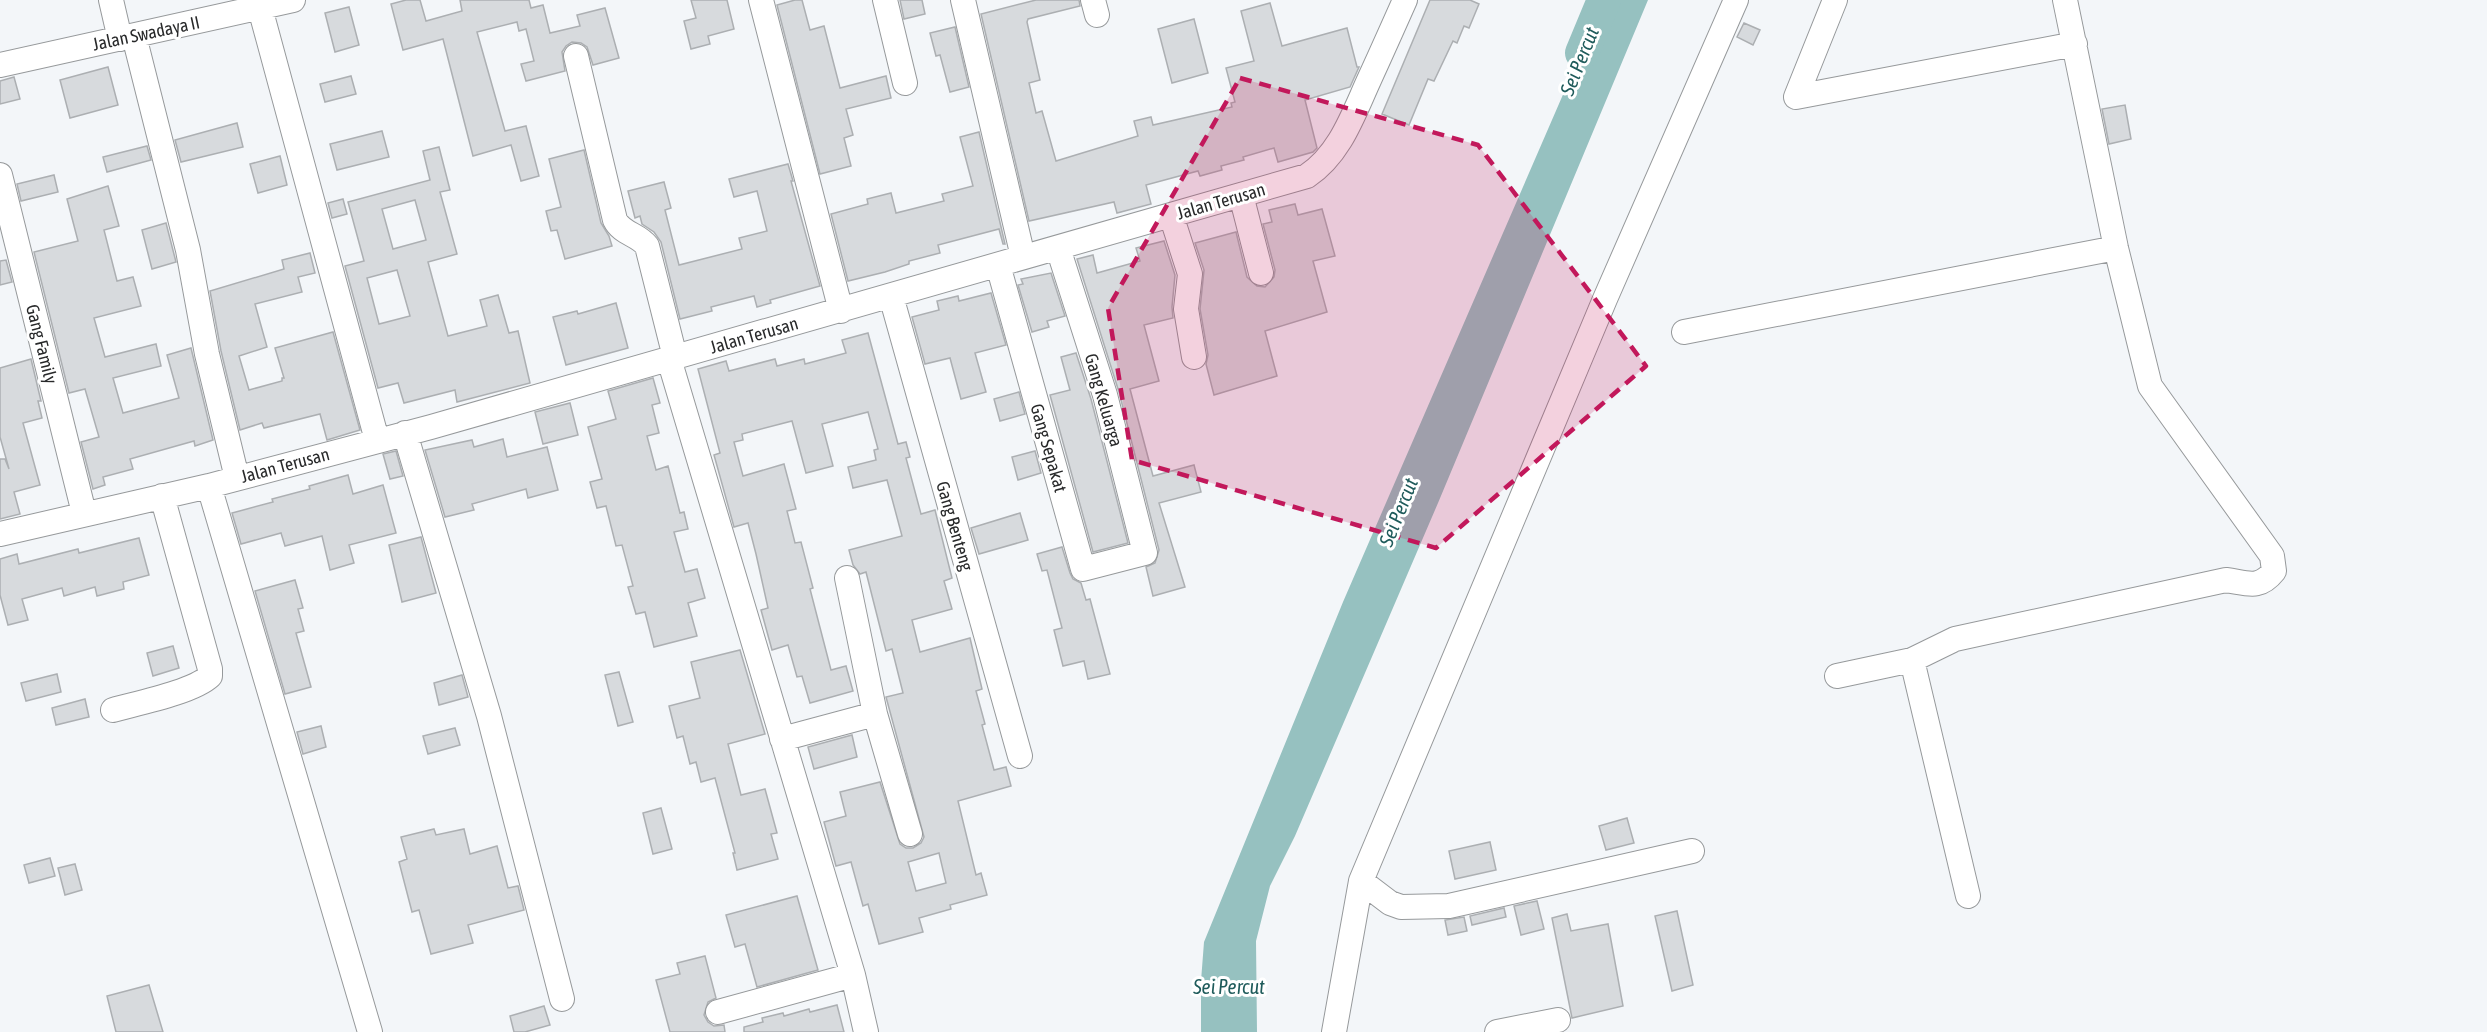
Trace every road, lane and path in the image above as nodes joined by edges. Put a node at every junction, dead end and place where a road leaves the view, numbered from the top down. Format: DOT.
graph roads {
  1 [pos="111,0"];
  2 [pos="293,0"];
  3 [pos="761,0"];
  4 [pos="885,0"];
  5 [pos="963,0"];
  6 [pos="1405,0"];
  7 [pos="1736,0"];
  8 [pos="1835,0"];
  9 [pos="2065,0"];
  10 [pos="260,8"];
  11 [pos="127,38"];
  12 [pos="2075,44"];
  13 [pos="576,56"];
  14 [pos="0,65"];
  15 [pos="905,83"];
  16 [pos="0,176"];
  17 [pos="1241,195"];
  18 [pos="1171,215"];
  19 [pos="1058,248"];
  20 [pos="2116,248"];
  21 [pos="1023,257"];
  22 [pos="998,265"];
  23 [pos="1261,273"];
  24 [pos="891,296"];
  25 [pos="841,311"];
  26 [pos="1684,332"];
  27 [pos="1194,357"];
  28 [pos="672,358"];
  29 [pos="405,433"];
  30 [pos="377,441"];
  31 [pos="237,478"];
  32 [pos="209,486"];
  33 [pos="162,496"];
  34 [pos="84,513"];
  35 [pos="0,534"];
  36 [pos="1145,553"];
  37 [pos="847,578"];
  38 [pos="1912,660"];
  39 [pos="1837,676"];
  40 [pos="113,710"];
  41 [pos="875,714"];
  42 [pos="782,739"];
  43 [pos="1020,756"];
  44 [pos="910,834"];
  45 [pos="1692,851"];
  46 [pos="1361,881"];
  47 [pos="1968,896"];
  48 [pos="853,975"];
  49 [pos="562,999"];
  50 [pos="718,1012"];
  51 [pos="1558,1020"];
  52 [pos="370,1032"];
  53 [pos="866,1032"];
  54 [pos="1334,1032"];
  55 [pos="1497,1032"];
  1 -- 11 [label="street"];
  2 -- 10 [label="street, Jalan Swadaya II"];
  3 -- 25 [label="street"];
  4 -- 15 [label="street"];
  5 -- 21 [label="street"];
  6 -- 17 [label="street, Jalan Terusan"];
  7 -- 46 [label="street"];
  8 -- 12 [label="street"];
  9 -- 12 [label="street"];
  10 -- 11 [label="street, Jalan Swadaya II"];
  10 -- 30 [label="street"];
  11 -- 14 [label="street, Jalan Swadaya II"];
  11 -- 31 [label="street"];
  12 -- 20 [label="street"];
  13 -- 28 [label="street"];
  16 -- 34 [label="street, Gang Family"];
  17 -- 18 [label="street, Jalan Terusan"];
  17 -- 23 [label="street"];
  18 -- 19 [label="street, Jalan Terusan"];
  18 -- 27 [label="street"];
  19 -- 21 [label="street, Jalan Terusan"];
  19 -- 36 [label="street, Gang Keluarga"];
  20 -- 26 [label="street"];
  20 -- 38 [label="street"];
  21 -- 22 [label="street, Jalan Terusan"];
  22 -- 24 [label="street, Jalan Terusan"];
  22 -- 36 [label="street, Gang Sepakat"];
  24 -- 25 [label="street, Jalan Terusan"];
  24 -- 43 [label="street, Gang Benteng"];
  25 -- 28 [label="street, Jalan Terusan"];
  28 -- 29 [label="street, Jalan Terusan"];
  28 -- 42 [label="street"];
  29 -- 30 [label="street, Jalan Terusan"];
  29 -- 49 [label="street"];
  30 -- 31 [label="street, Jalan Terusan"];
  31 -- 32 [label="street, Jalan Terusan"];
  32 -- 33 [label="street, Jalan Terusan"];
  32 -- 52 [label="street"];
  33 -- 34 [label="street, Jalan Terusan"];
  33 -- 40 [label="street"];
  34 -- 35 [label="street, Jalan Terusan"];
  37 -- 41 [label="street"];
  38 -- 39 [label="street"];
  38 -- 47 [label="street"];
  41 -- 42 [label="street"];
  41 -- 44 [label="street"];
  42 -- 48 [label="street"];
  45 -- 46 [label="street"];
  46 -- 54 [label="street"];
  48 -- 50 [label="street"];
  48 -- 53 [label="street"];
  51 -- 55 [label="street"];
}
